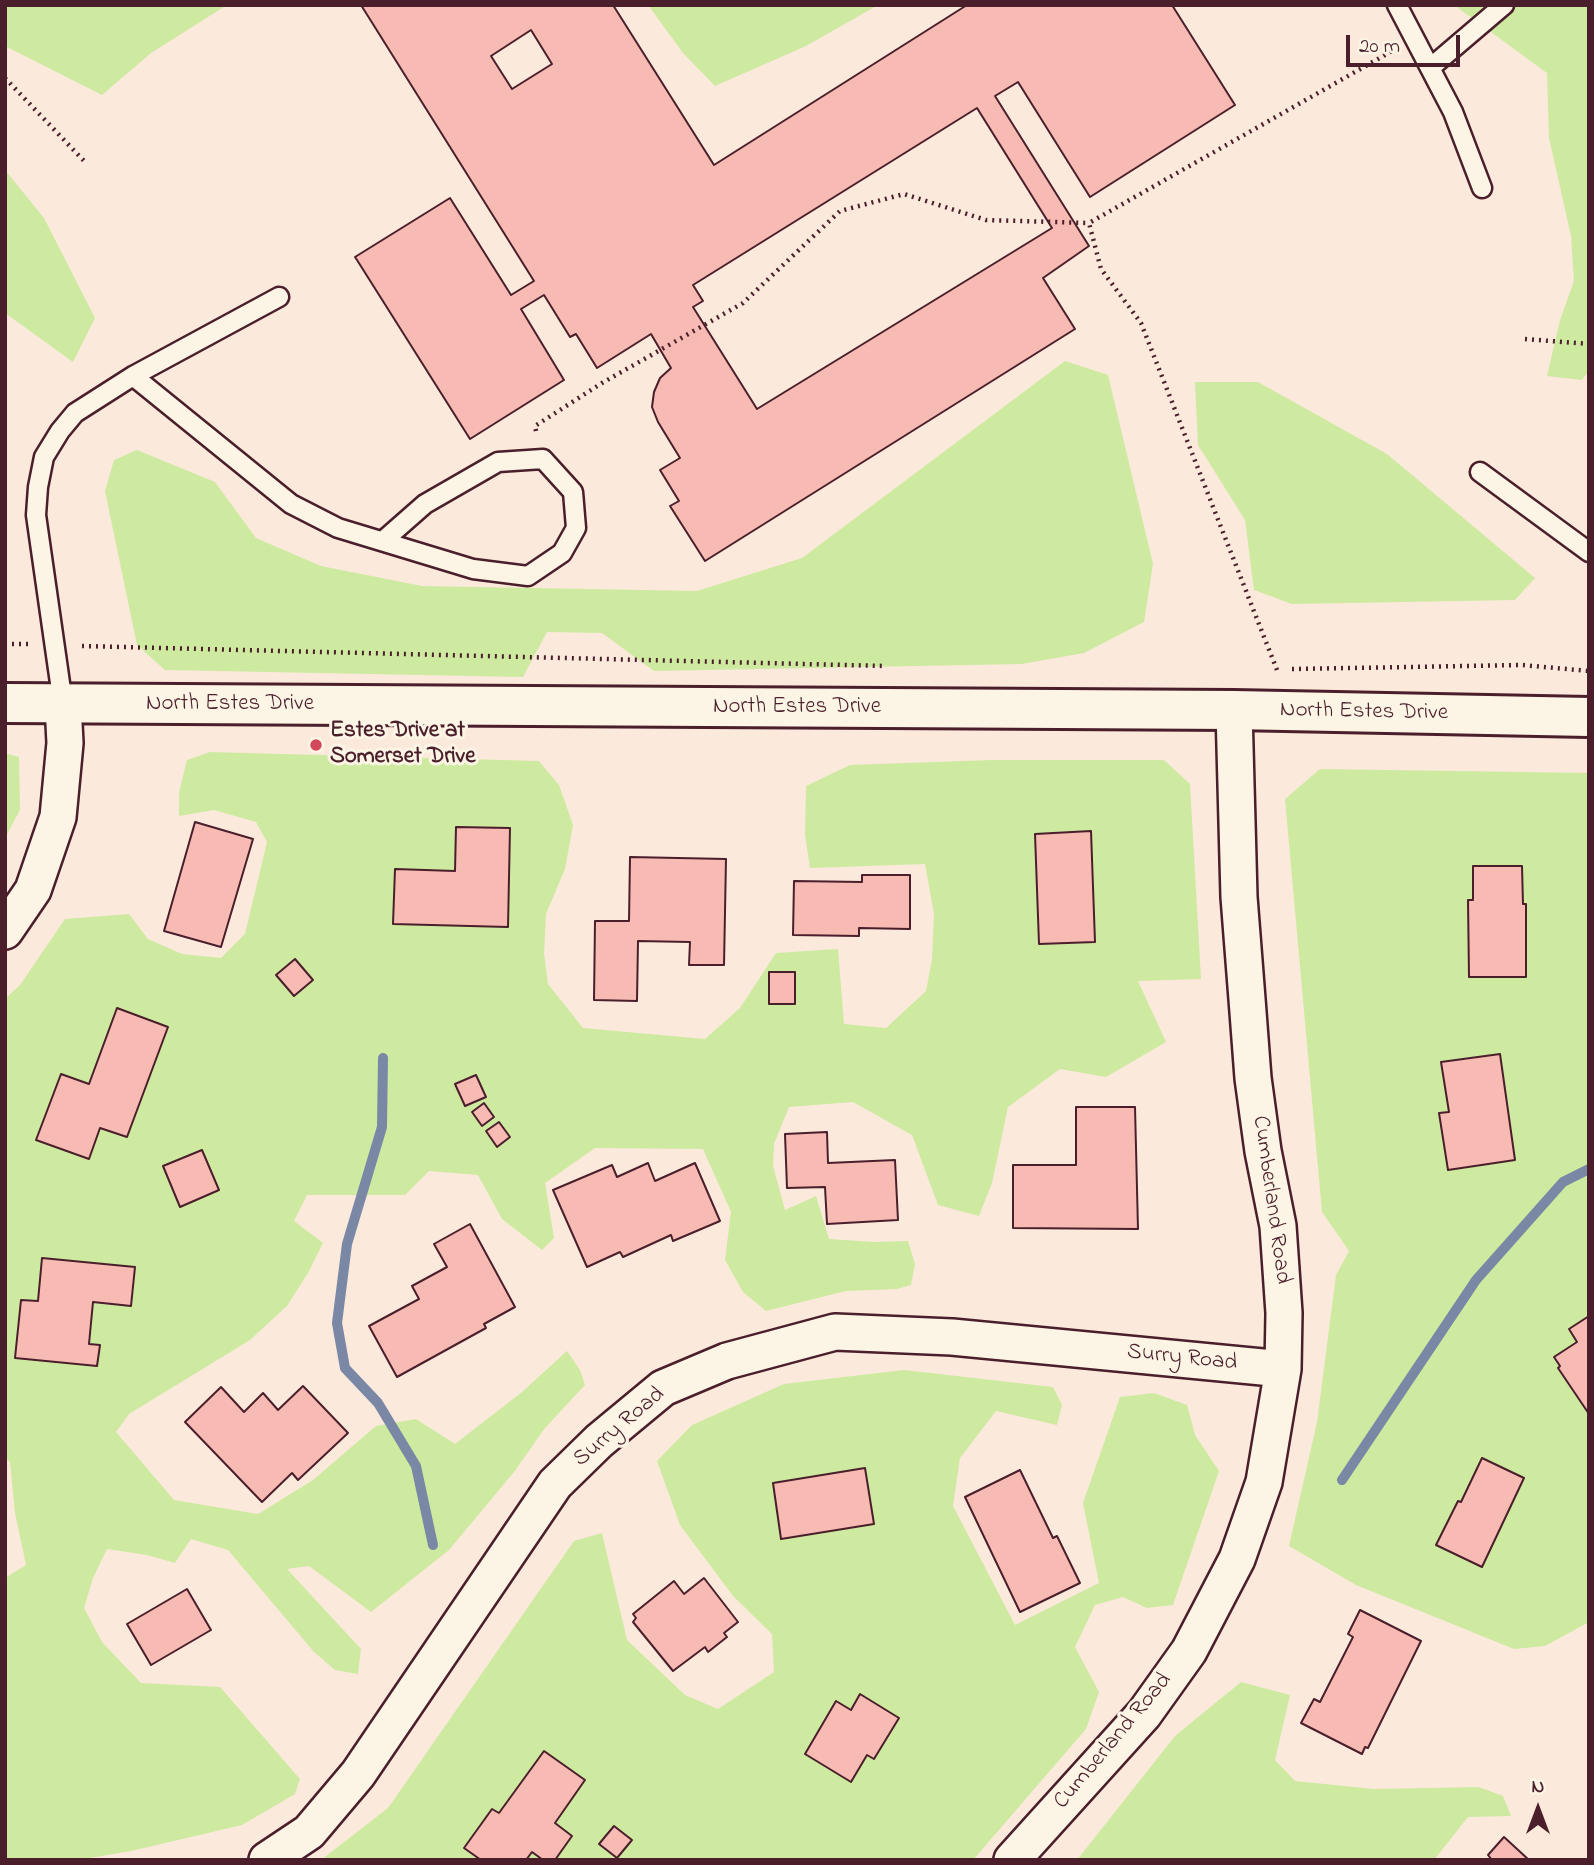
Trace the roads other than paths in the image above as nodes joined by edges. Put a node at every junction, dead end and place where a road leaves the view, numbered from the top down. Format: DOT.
graph roads {
  1 [pos="1397,5"];
  2 [pos="1504,5"];
  3 [pos="1430,68"];
  4 [pos="1482,188"];
  5 [pos="279,297"];
  6 [pos="133,376"];
  7 [pos="1480,472"];
  8 [pos="384,540"];
  9 [pos="1589,552"];
  10 [pos="5,703"];
  11 [pos="63,704"];
  12 [pos="1234,710"];
  13 [pos="1589,717"];
  14 [pos="5,931"];
  15 [pos="1283,1369"];
  16 [pos="267,1860"];
  17 [pos="1012,1860"];
  1 -- 3 [label="lane"];
  2 -- 3 [label="lane"];
  3 -- 4 [label="lane"];
  5 -- 6 [label="lane"];
  6 -- 8 [label="lane"];
  6 -- 11 [label="lane"];
  7 -- 9 [label="lane"];
  8 -- 8 [label="lane"];
  10 -- 11 [label="main road, North Estes Drive"];
  11 -- 12 [label="main road, North Estes Drive"];
  11 -- 14 [label="street"];
  12 -- 13 [label="main road, North Estes Drive"];
  12 -- 15 [label="street, Cumberland Road"];
  15 -- 16 [label="street, Surry Road"];
  15 -- 17 [label="street, Cumberland Road"];
}
